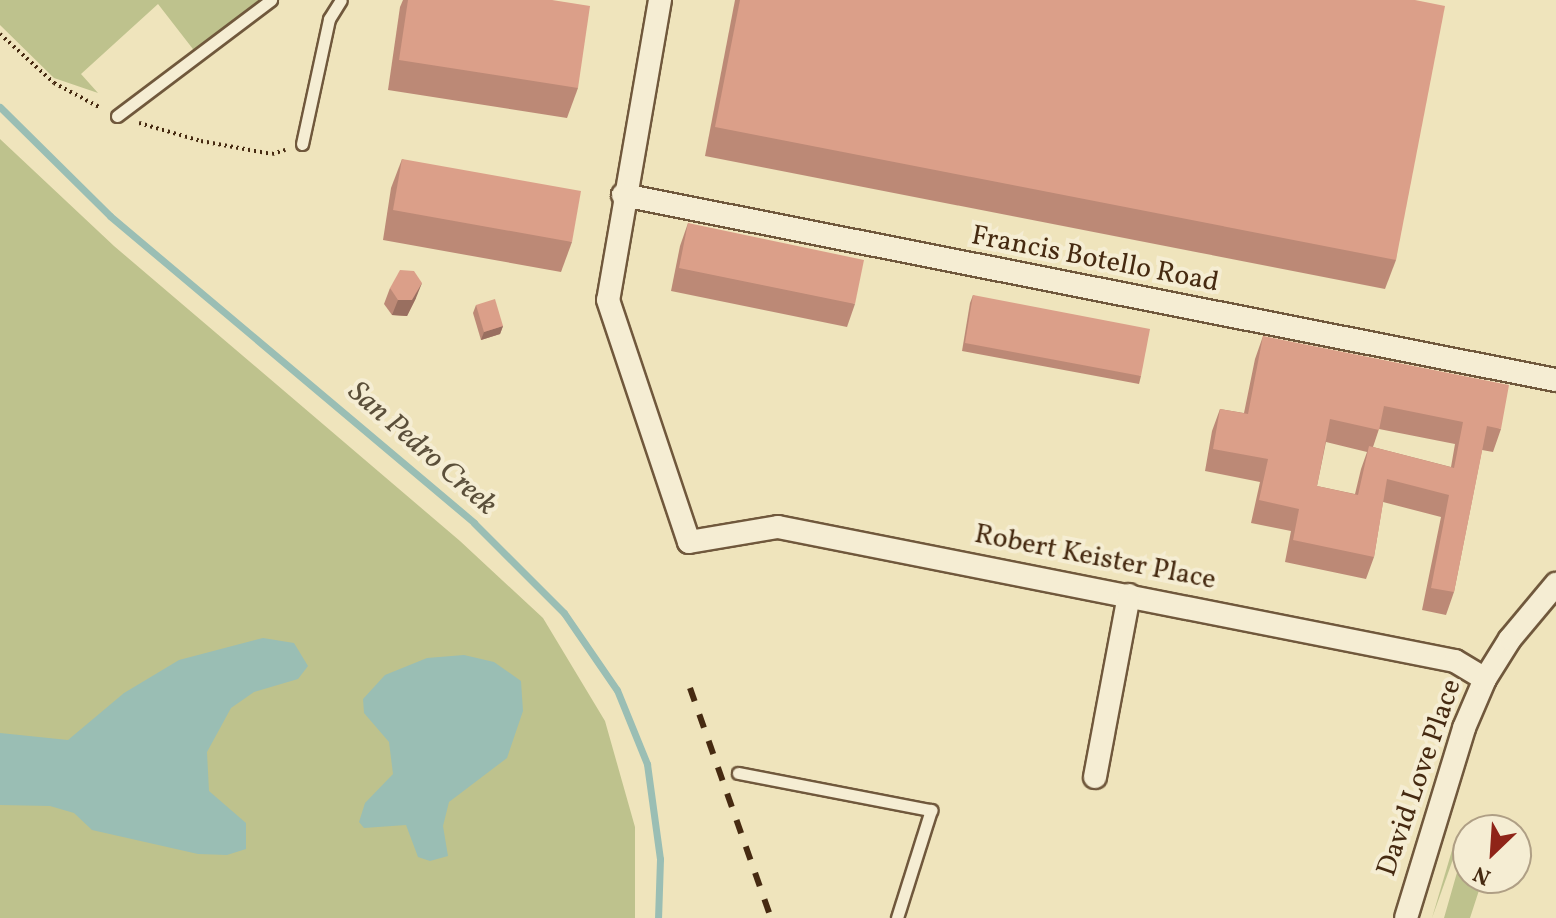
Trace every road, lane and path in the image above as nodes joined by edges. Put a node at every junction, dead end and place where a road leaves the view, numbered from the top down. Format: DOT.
graph roads {
  1 [pos="271,0"];
  2 [pos="341,0"];
  3 [pos="660,0"];
  4 [pos="117,116"];
  5 [pos="302,144"];
  6 [pos="623,195"];
  7 [pos="1556,380"];
  8 [pos="1556,584"];
  9 [pos="1129,595"];
  10 [pos="1485,679"];
  11 [pos="738,773"];
  12 [pos="1095,777"];
  13 [pos="897,918"];
  14 [pos="1406,918"];
  1 -- 4 [label="lane"];
  2 -- 5 [label="lane"];
  3 -- 6 [label="street"];
  6 -- 7 [label="street, Francis Botello Road"];
  6 -- 9 [label="street, Robert Keister Place"];
  8 -- 10 [label="street, David Love Place"];
  9 -- 10 [label="street, Robert Keister Place"];
  9 -- 12 [label="street"];
  10 -- 14 [label="street, David Love Place"];
  11 -- 13 [label="lane"];
}
